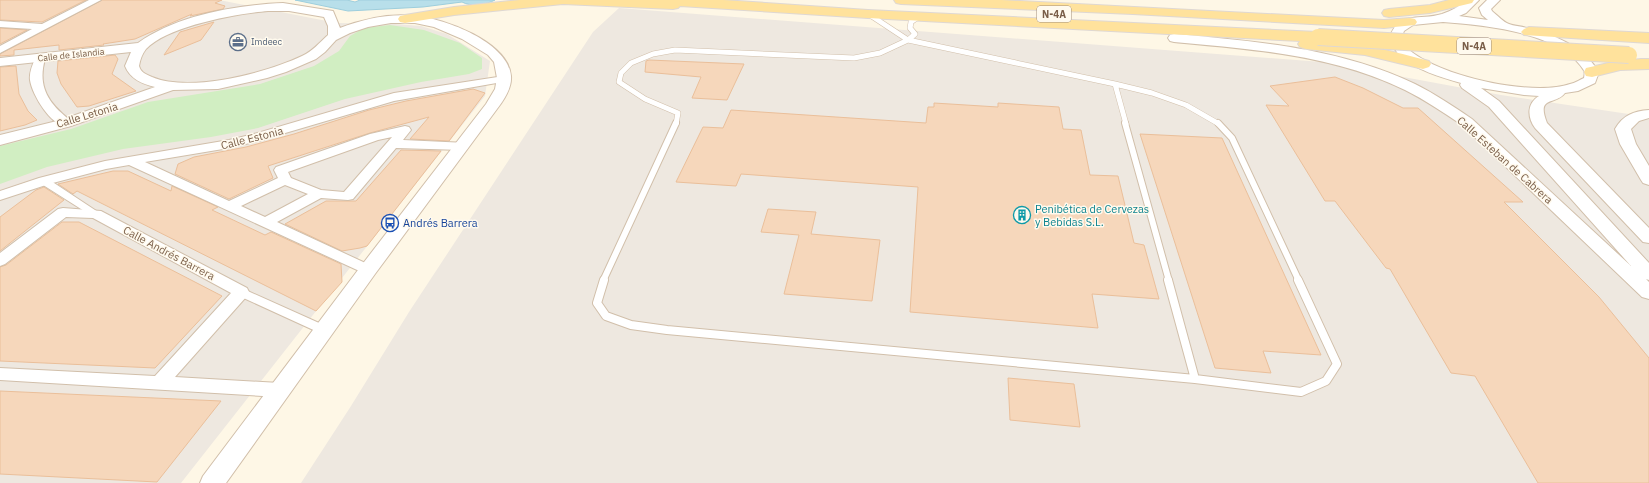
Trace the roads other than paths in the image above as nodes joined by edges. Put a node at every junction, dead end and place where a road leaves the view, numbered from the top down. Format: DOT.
graph roads {
  1 [pos="96,0"];
  2 [pos="238,0"];
  3 [pos="249,0"];
  4 [pos="659,0"];
  5 [pos="799,0"];
  6 [pos="901,0"];
  7 [pos="1467,0"];
  8 [pos="1473,0"];
  9 [pos="1494,0"];
  10 [pos="268,7"];
  11 [pos="744,7"];
  12 [pos="1133,10"];
  13 [pos="868,14"];
  14 [pos="221,15"];
  15 [pos="338,16"];
  16 [pos="918,17"];
  17 [pos="434,18"];
  18 [pos="1443,18"];
  19 [pos="405,19"];
  20 [pos="386,20"];
  21 [pos="1410,22"];
  22 [pos="0,24"];
  23 [pos="1503,25"];
  24 [pos="44,27"];
  25 [pos="448,29"];
  26 [pos="1314,32"];
  27 [pos="1529,32"];
  28 [pos="334,36"];
  29 [pos="1174,38"];
  30 [pos="1649,38"];
  31 [pos="908,40"];
  32 [pos="142,46"];
  33 [pos="1649,46"];
  34 [pos="0,50"];
  35 [pos="1649,56"];
  36 [pos="40,59"];
  37 [pos="0,62"];
  38 [pos="1423,64"];
  39 [pos="1649,64"];
  40 [pos="1592,72"];
  41 [pos="1454,77"];
  42 [pos="504,79"];
  43 [pos="1115,84"];
  44 [pos="172,86"];
  45 [pos="1568,90"];
  46 [pos="1649,114"];
  47 [pos="66,123"];
  48 [pos="0,140"];
  49 [pos="392,144"];
  50 [pos="462,146"];
  51 [pos="130,160"];
  52 [pos="285,180"];
  53 [pos="1649,180"];
  54 [pos="44,181"];
  55 [pos="24,187"];
  56 [pos="319,194"];
  57 [pos="0,196"];
  58 [pos="0,204"];
  59 [pos="230,206"];
  60 [pos="96,214"];
  61 [pos="265,223"];
  62 [pos="1649,238"];
  63 [pos="0,261"];
  64 [pos="368,270"];
  65 [pos="1649,274"];
  66 [pos="241,292"];
  67 [pos="1649,293"];
  68 [pos="324,330"];
  69 [pos="0,374"];
  70 [pos="1195,379"];
  71 [pos="160,383"];
  72 [pos="280,390"];
  73 [pos="212,483"];
  1 -- 24 [label="street"];
  2 -- 10 [label="street"];
  2 -- 14 [label="street"];
  3 -- 15 [label="street"];
  4 -- 11 [label="main road, N-4A"];
  5 -- 26 [label="main road, N-4A"];
  6 -- 12 [label="main road"];
  7 -- 12 [label="main road"];
  8 -- 18 [label="street"];
  9 -- 23 [label="street"];
  10 -- 14 [label="street"];
  10 -- 15 [label="street"];
  11 -- 13 [label="main road, N-4A"];
  11 -- 17 [label="main road"];
  12 -- 21 [label="main road"];
  13 -- 16 [label="main road, N-4A"];
  13 -- 31 [label="lane"];
  14 -- 32 [label="street"];
  15 -- 20 [label="street"];
  15 -- 20 [label="street"];
  15 -- 28 [label="street"];
  16 -- 26 [label="main road, N-4A"];
  16 -- 29 [label="main road"];
  16 -- 31 [label="lane"];
  17 -- 19 [label="main road"];
  17 -- 25 [label="street"];
  18 -- 21 [label="street"];
  18 -- 23 [label="street"];
  19 -- 20 [label="street"];
  20 -- 25 [label="street"];
  20 -- 28 [label="street"];
  21 -- 38 [label="street"];
  22 -- 24 [label="street"];
  23 -- 27 [label="street"];
  24 -- 34 [label="street"];
  25 -- 42 [label="street"];
  26 -- 33 [label="main road, N-4A"];
  26 -- 35 [label="main road, N-4A, bridge"];
  27 -- 30 [label="main road"];
  27 -- 40 [label="street"];
  28 -- 44 [label="street"];
  29 -- 38 [label="main road"];
  29 -- 67 [label="street, Calle Esteban de Cabrera"];
  31 -- 43 [label="lane"];
  31 -- 70 [label="lane"];
  32 -- 36 [label="street, Calle de Islandia"];
  32 -- 44 [label="street"];
  36 -- 37 [label="street, Calle de Islandia"];
  36 -- 47 [label="street"];
  38 -- 41 [label="street"];
  39 -- 40 [label="main road"];
  40 -- 45 [label="street"];
  41 -- 45 [label="street"];
  41 -- 65 [label="street"];
  42 -- 50 [label="street"];
  42 -- 51 [label="street, Calle Estonia"];
  43 -- 70 [label="lane"];
  43 -- 70 [label="lane"];
  44 -- 47 [label="street, Calle Letonia"];
  45 -- 62 [label="street"];
  46 -- 53 [label="street"];
  47 -- 48 [label="street, Calle Letonia"];
  49 -- 50 [label="street"];
  49 -- 52 [label="street"];
  49 -- 56 [label="street"];
  50 -- 64 [label="street"];
  51 -- 54 [label="street, Calle Estonia"];
  51 -- 59 [label="street"];
  52 -- 56 [label="street"];
  52 -- 59 [label="street"];
  54 -- 55 [label="street, Calle Estonia"];
  54 -- 60 [label="street, Calle Andrés Barrera"];
  55 -- 57 [label="street, Calle Estonia"];
  55 -- 58 [label="street"];
  56 -- 61 [label="street"];
  59 -- 61 [label="street"];
  60 -- 63 [label="street, Calle Andrés Barrera"];
  60 -- 66 [label="street, Calle Andrés Barrera"];
  61 -- 64 [label="street"];
  64 -- 68 [label="street"];
  66 -- 68 [label="street, Calle Andrés Barrera"];
  66 -- 71 [label="street"];
  68 -- 72 [label="street"];
  69 -- 71 [label="street"];
  71 -- 72 [label="street"];
  72 -- 73 [label="street"];
}
